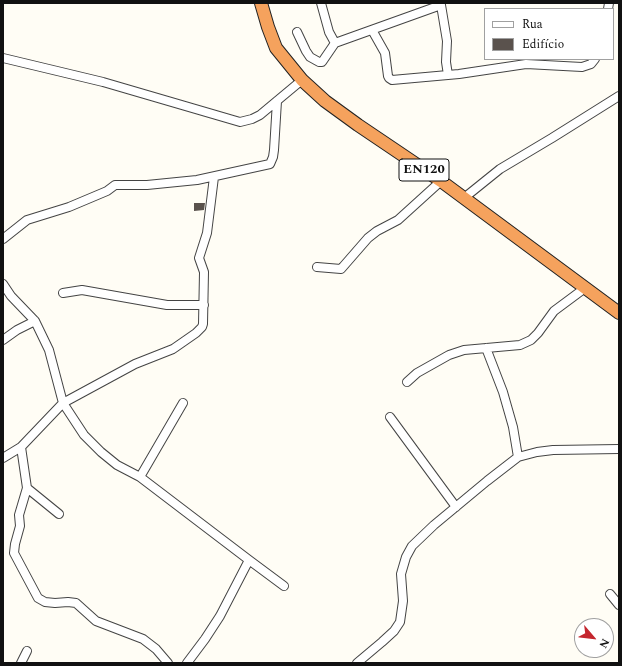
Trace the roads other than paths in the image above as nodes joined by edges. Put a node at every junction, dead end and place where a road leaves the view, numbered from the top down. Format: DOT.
graph roads {
  1 [pos="262,3"];
  2 [pos="321,3"];
  3 [pos="441,4"];
  4 [pos="372,30"];
  5 [pos="297,32"];
  6 [pos="335,43"];
  7 [pos="3,58"];
  8 [pos="594,60"];
  9 [pos="448,75"];
  10 [pos="302,80"];
  11 [pos="619,96"];
  12 [pos="277,101"];
  13 [pos="214,177"];
  14 [pos="441,181"];
  15 [pos="464,198"];
  16 [pos="3,239"];
  17 [pos="317,267"];
  18 [pos="3,284"];
  19 [pos="585,288"];
  20 [pos="64,293"];
  21 [pos="204,305"];
  22 [pos="619,313"];
  23 [pos="35,321"];
  24 [pos="3,340"];
  25 [pos="486,348"];
  26 [pos="407,382"];
  27 [pos="62,403"];
  28 [pos="183,403"];
  29 [pos="390,417"];
  30 [pos="21,447"];
  31 [pos="619,449"];
  32 [pos="518,457"];
  33 [pos="3,458"];
  34 [pos="140,477"];
  35 [pos="27,488"];
  36 [pos="456,507"];
  37 [pos="59,514"];
  38 [pos="248,560"];
  39 [pos="284,586"];
  40 [pos="610,594"];
  41 [pos="619,605"];
  42 [pos="27,651"];
  43 [pos="21,663"];
  44 [pos="168,663"];
  45 [pos="187,663"];
  46 [pos="357,663"];
  1 -- 10 [label="highway, EN120"];
  2 -- 6 [label="street"];
  3 -- 4 [label="street"];
  3 -- 9 [label="street"];
  4 -- 6 [label="street"];
  4 -- 9 [label="street"];
  5 -- 6 [label="street"];
  7 -- 12 [label="street"];
  8 -- 9 [label="street"];
  10 -- 12 [label="street"];
  10 -- 14 [label="highway, EN120"];
  11 -- 15 [label="street"];
  12 -- 13 [label="street"];
  13 -- 16 [label="street"];
  13 -- 21 [label="street"];
  14 -- 15 [label="highway, EN120"];
  14 -- 17 [label="street"];
  15 -- 19 [label="highway, EN120"];
  18 -- 23 [label="street"];
  19 -- 22 [label="highway, EN120"];
  19 -- 25 [label="street"];
  20 -- 21 [label="street"];
  21 -- 27 [label="street"];
  23 -- 24 [label="street"];
  23 -- 27 [label="street"];
  25 -- 26 [label="street"];
  25 -- 32 [label="street"];
  27 -- 30 [label="street"];
  27 -- 34 [label="street"];
  28 -- 34 [label="street"];
  29 -- 36 [label="street"];
  30 -- 33 [label="street"];
  30 -- 35 [label="street"];
  31 -- 32 [label="street"];
  32 -- 36 [label="street"];
  34 -- 38 [label="street"];
  35 -- 37 [label="street"];
  35 -- 44 [label="street"];
  36 -- 46 [label="street"];
  38 -- 39 [label="street"];
  38 -- 45 [label="street"];
  40 -- 41 [label="street"];
  42 -- 43 [label="street"];
}
